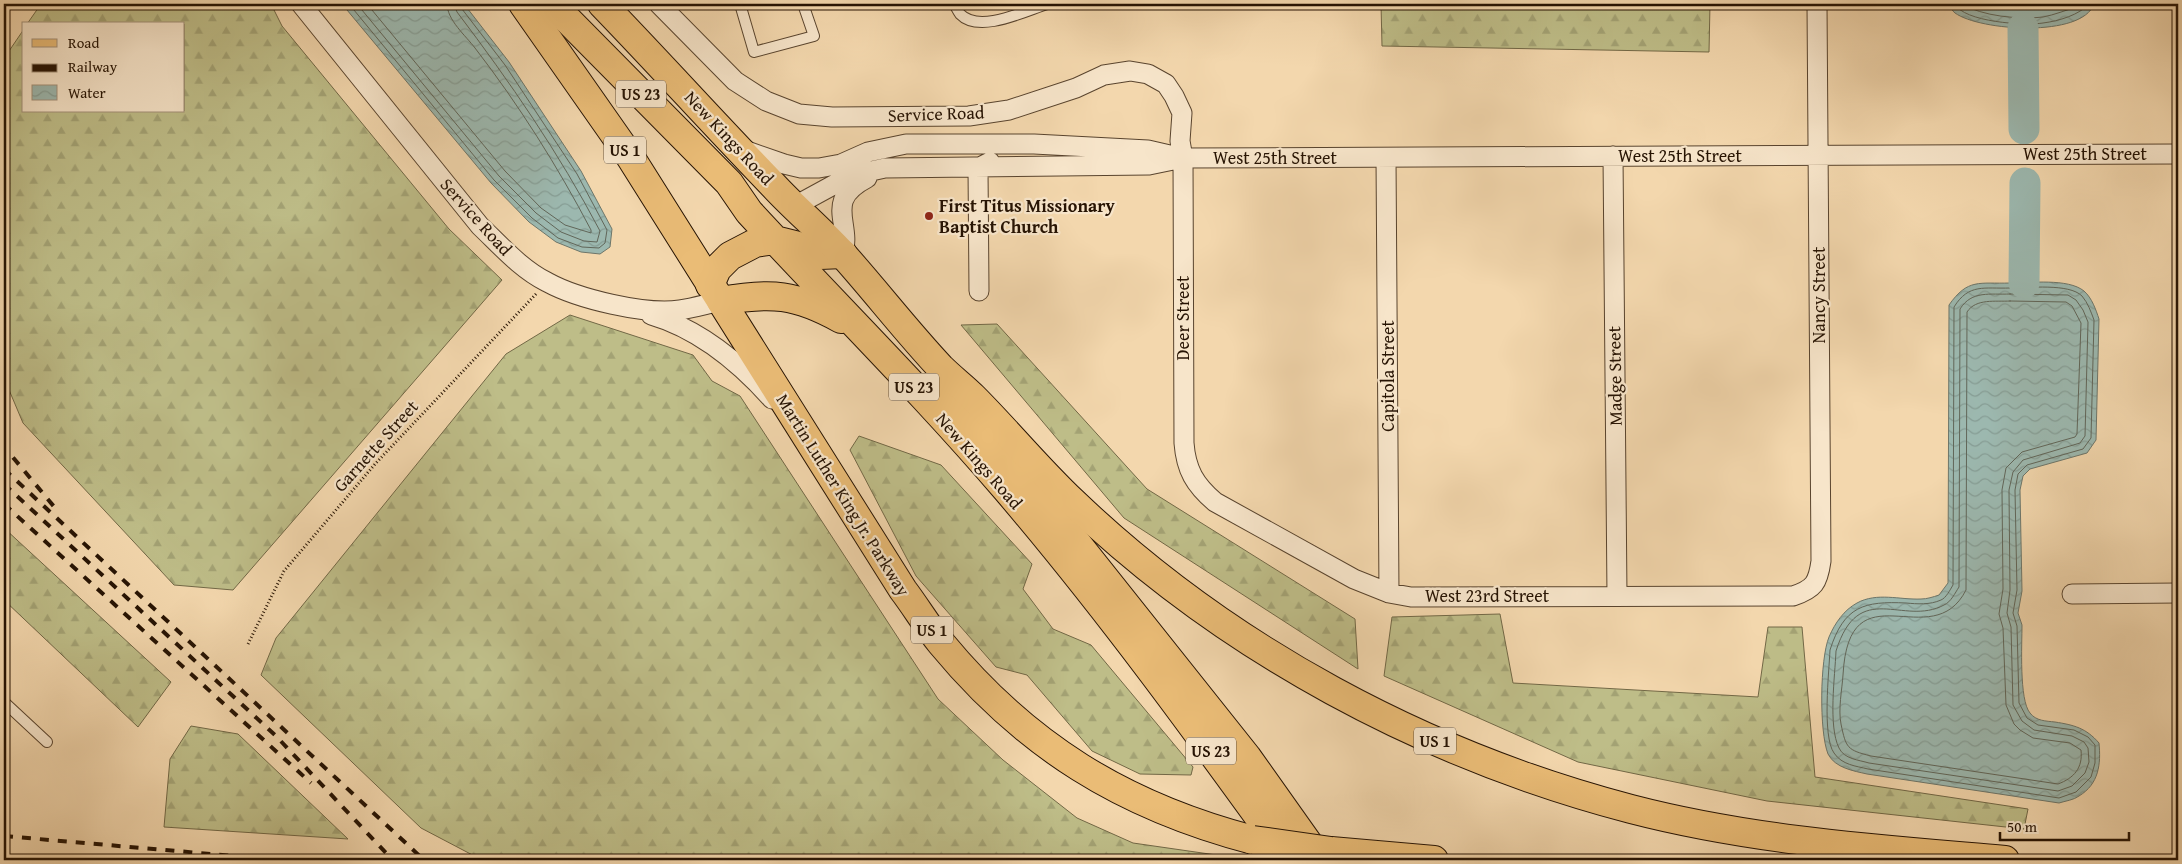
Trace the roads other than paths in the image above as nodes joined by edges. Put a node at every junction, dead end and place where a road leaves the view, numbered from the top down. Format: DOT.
graph roads {
  1 [pos="302,4"];
  2 [pos="523,4"];
  3 [pos="552,4"];
  4 [pos="602,4"];
  5 [pos="659,4"];
  6 [pos="740,4"];
  7 [pos="803,4"];
  8 [pos="954,4"];
  9 [pos="1047,4"];
  10 [pos="1817,4"];
  11 [pos="1034,144"];
  12 [pos="737,148"];
  13 [pos="2178,154"];
  14 [pos="1613,156"];
  15 [pos="1818,156"];
  16 [pos="1183,158"];
  17 [pos="1386,158"];
  18 [pos="885,168"];
  19 [pos="978,168"];
  20 [pos="729,184"];
  21 [pos="793,207"];
  22 [pos="775,240"];
  23 [pos="843,254"];
  24 [pos="979,291"];
  25 [pos="715,293"];
  26 [pos="621,306"];
  27 [pos="858,328"];
  28 [pos="943,370"];
  29 [pos="806,436"];
  30 [pos="1192,477"];
  31 [pos="1814,585"];
  32 [pos="1389,593"];
  33 [pos="2178,593"];
  34 [pos="2072,594"];
  35 [pos="1617,596"];
  36 [pos="1138,638"];
  37 [pos="4,702"];
  38 [pos="47,742"];
  39 [pos="1325,856"];
  40 [pos="1290,860"];
  41 [pos="1434,860"];
  42 [pos="2005,860"];
  1 -- 26 [label="street, Service Road"];
  2 -- 25 [label="main road, Martin Luther King Jr. Parkway / US 1"];
  3 -- 20 [label="main road, New Kings Road / US 23"];
  4 -- 12 [label="main road, New Kings Road / US 1"];
  5 -- 16 [label="street, Service Road"];
  6 -- 7 [label="lane"];
  8 -- 9 [label="lane"];
  10 -- 15 [label="street, Nancy Street"];
  11 -- 12 [label="street, West 25th Street"];
  11 -- 16 [label="street, West 25th Street"];
  11 -- 19 [label="street"];
  12 -- 21 [label="main road, New Kings Road / US 1"];
  13 -- 15 [label="street, West 25th Street"];
  14 -- 15 [label="street, West 25th Street"];
  14 -- 17 [label="street, West 25th Street"];
  14 -- 35 [label="street, Madge Street"];
  15 -- 31 [label="street, Nancy Street"];
  16 -- 17 [label="street, West 25th Street"];
  16 -- 19 [label="street, West 25th Street"];
  16 -- 30 [label="street, Deer Street"];
  17 -- 32 [label="street, Capitola Street"];
  18 -- 19 [label="street, West 25th Street"];
  18 -- 21 [label="street, West 25th Street"];
  18 -- 23 [label="street"];
  19 -- 24 [label="street"];
  20 -- 21 [label="main road"];
  20 -- 22 [label="main road, New Kings Road / US 23"];
  21 -- 23 [label="main road, New Kings Road / US 1"];
  22 -- 23 [label="main road"];
  22 -- 25 [label="main road"];
  22 -- 27 [label="main road, New Kings Road / US 23"];
  23 -- 28 [label="main road, New Kings Road / US 1"];
  25 -- 26 [label="street, Service Road"];
  25 -- 27 [label="main road"];
  25 -- 29 [label="main road, Martin Luther King Jr. Parkway / US 1"];
  26 -- 29 [label="street"];
  27 -- 36 [label="main road, New Kings Road / US 23"];
  28 -- 36 [label="main road, New Kings Road / US 23"];
  28 -- 42 [label="main road, US 1"];
  29 -- 39 [label="main road, Martin Luther King Jr. Parkway / US 1, bridge"];
  30 -- 32 [label="street, West 23rd Street"];
  31 -- 35 [label="street, West 23rd Street"];
  32 -- 35 [label="street, West 23rd Street"];
  33 -- 34 [label="street"];
  36 -- 39 [label="main road, New Kings Road / US 23"];
  36 -- 40 [label="main road, New Kings Road / US 23"];
  37 -- 38 [label="lane"];
  39 -- 41 [label="main road, Martin Luther King Jr. Parkway / US 1"];
}
